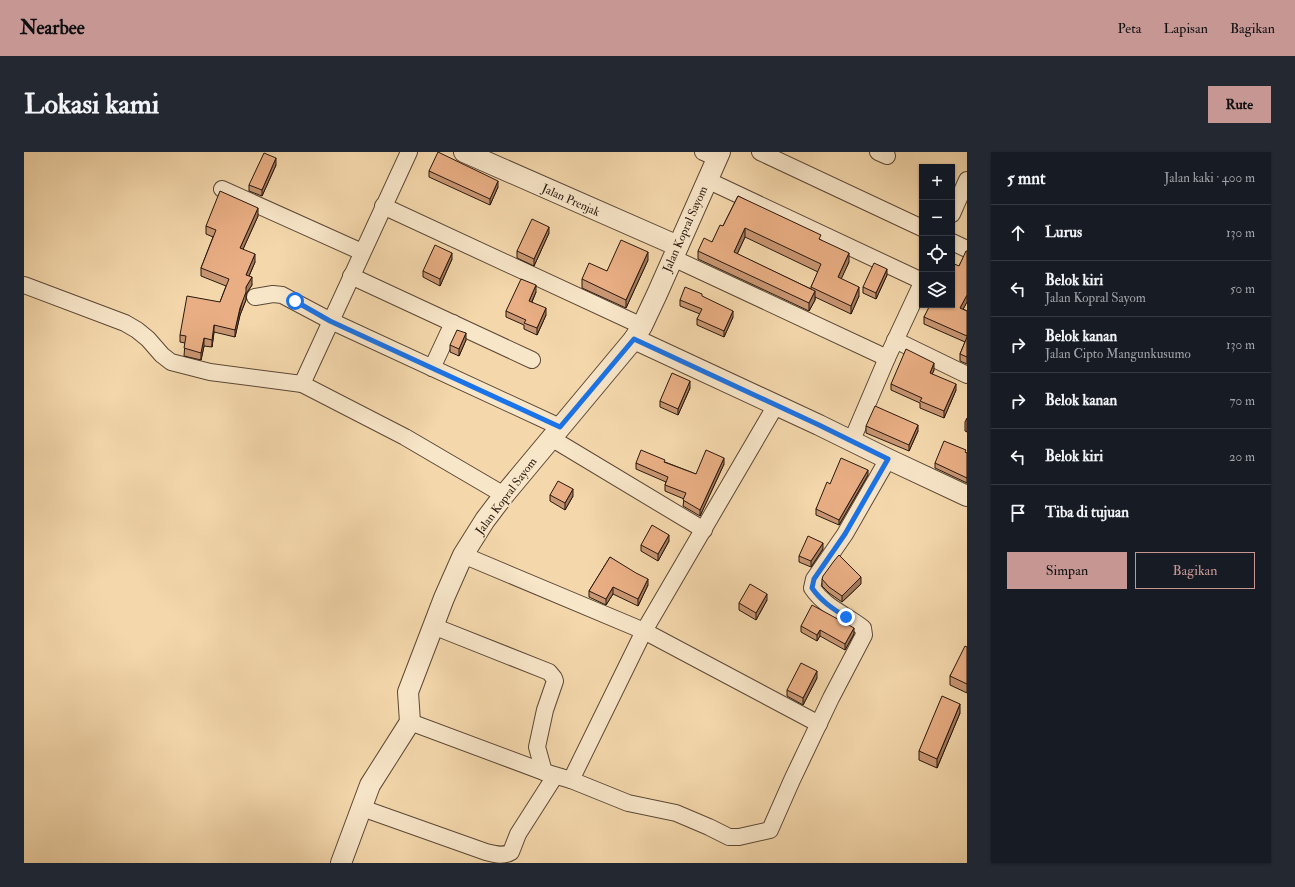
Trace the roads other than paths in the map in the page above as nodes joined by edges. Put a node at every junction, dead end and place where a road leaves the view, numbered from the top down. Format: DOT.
graph roads {
  1 [pos="409,152"];
  2 [pos="464,152"];
  3 [pos="760,152"];
  4 [pos="713,154"];
  5 [pos="707,180"];
  6 [pos="966,187"];
  7 [pos="222,189"];
  8 [pos="383,206"];
  9 [pos="955,208"];
  10 [pos="919,227"];
  11 [pos="955,243"];
  12 [pos="967,249"];
  13 [pos="362,252"];
  14 [pos="675,252"];
  15 [pos="351,276"];
  16 [pos="919,281"];
  17 [pos="24,285"];
  18 [pos="919,288"];
  19 [pos="255,297"];
  20 [pos="330,321"];
  21 [pos="453,323"];
  22 [pos="638,332"];
  23 [pos="895,340"];
  24 [pos="887,358"];
  25 [pos="532,360"];
  26 [pos="432,368"];
  27 [pos="967,375"];
  28 [pos="302,384"];
  29 [pos="776,405"];
  30 [pos="556,432"];
  31 [pos="852,440"];
  32 [pos="888,459"];
  33 [pos="504,495"];
  34 [pos="967,496"];
  35 [pos="704,530"];
  36 [pos="464,555"];
  37 [pos="433,626"];
  38 [pos="644,631"];
  39 [pos="410,722"];
  40 [pos="819,724"];
  41 [pos="549,774"];
  42 [pos="571,780"];
  43 [pos="362,808"];
  44 [pos="341,863"];
  1 -- 8 [label="street"];
  2 -- 14 [label="street, Jalan Prenjak"];
  3 -- 10 [label="street"];
  4 -- 5 [label="street, Jalan Kopral Sayom"];
  5 -- 14 [label="street, Jalan Kopral Sayom"];
  5 -- 16 [label="street"];
  6 -- 9 [label="street"];
  7 -- 13 [label="street"];
  8 -- 13 [label="street"];
  8 -- 22 [label="street"];
  11 -- 12 [label="street"];
  13 -- 15 [label="street"];
  14 -- 22 [label="street, Jalan Kopral Sayom"];
  14 -- 24 [label="street"];
  15 -- 20 [label="street"];
  15 -- 21 [label="street"];
  17 -- 28 [label="street"];
  18 -- 23 [label="street"];
  19 -- 20 [label="street"];
  20 -- 26 [label="street"];
  20 -- 28 [label="street"];
  21 -- 25 [label="street"];
  21 -- 26 [label="street"];
  22 -- 29 [label="street"];
  22 -- 30 [label="street, Jalan Kopral Sayom"];
  23 -- 24 [label="street"];
  23 -- 27 [label="street"];
  24 -- 31 [label="street"];
  26 -- 30 [label="street"];
  28 -- 33 [label="street"];
  29 -- 31 [label="street"];
  29 -- 35 [label="street"];
  30 -- 33 [label="street, Jalan Kopral Sayom"];
  30 -- 35 [label="street"];
  31 -- 32 [label="street"];
  32 -- 34 [label="street"];
  32 -- 40 [label="street"];
  33 -- 36 [label="street, Jalan Kopral Sayom"];
  35 -- 38 [label="street"];
  36 -- 37 [label="street, Jalan Kopral Sayom"];
  36 -- 38 [label="street"];
  37 -- 39 [label="street, Jalan Kopral Sayom"];
  37 -- 41 [label="street"];
  38 -- 40 [label="street"];
  38 -- 42 [label="street"];
  39 -- 41 [label="street"];
  39 -- 43 [label="street"];
  40 -- 42 [label="street"];
  41 -- 42 [label="street"];
  41 -- 43 [label="street"];
  43 -- 44 [label="street"];
}
